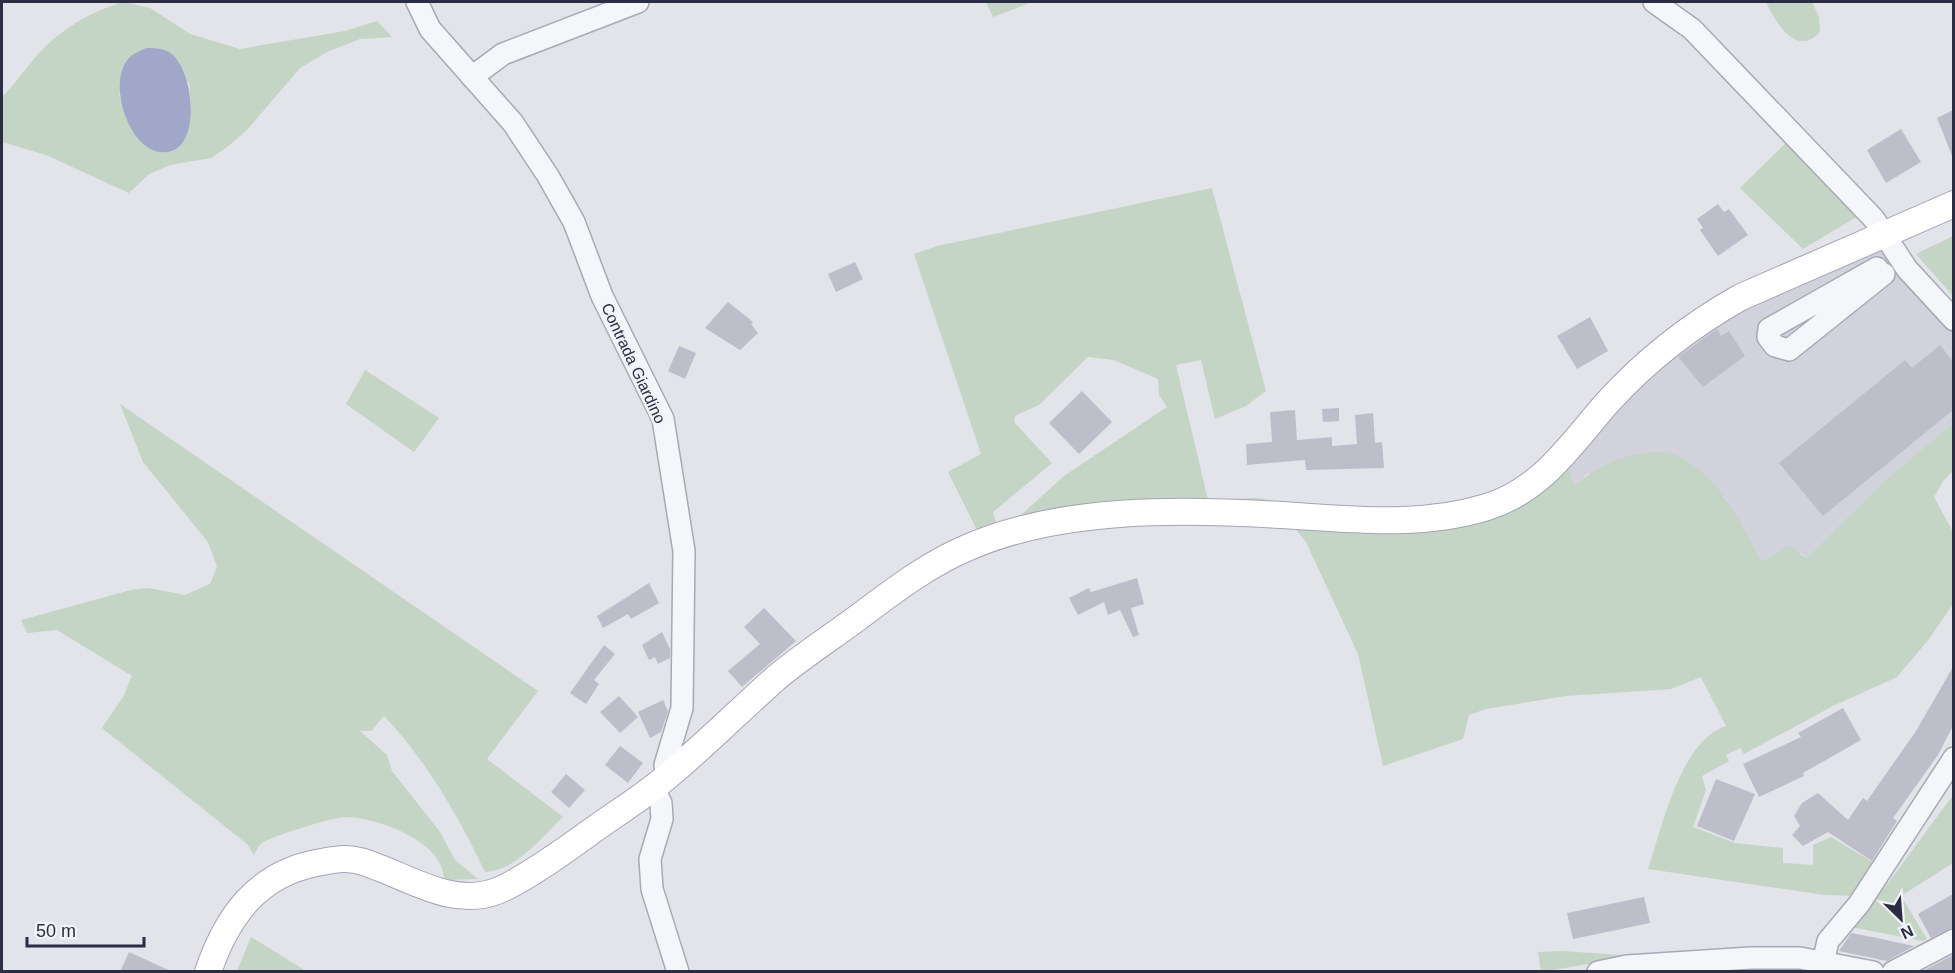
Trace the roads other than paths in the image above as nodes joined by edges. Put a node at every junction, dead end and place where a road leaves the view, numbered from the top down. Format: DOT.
graph roads {
  1 [pos="417,2"];
  2 [pos="638,2"];
  3 [pos="1654,2"];
  4 [pos="472,77"];
  5 [pos="1953,204"];
  6 [pos="1884,236"];
  7 [pos="1881,271"];
  8 [pos="1953,320"];
  9 [pos="1953,758"];
  10 [pos="660,782"];
  11 [pos="1953,939"];
  12 [pos="1822,963"];
  13 [pos="208,972"];
  14 [pos="678,972"];
  15 [pos="1598,972"];
  16 [pos="1873,972"];
  17 [pos="1893,972"];
  1 -- 4 [label="street, Contrada Giardino"];
  2 -- 4 [label="street"];
  3 -- 6 [label="street"];
  4 -- 10 [label="street, Contrada Giardino"];
  5 -- 6 [label="main road"];
  6 -- 8 [label="street"];
  6 -- 10 [label="main road"];
  7 -- 7 [label="street"];
  9 -- 12 [label="street"];
  10 -- 13 [label="main road"];
  10 -- 14 [label="street"];
  11 -- 17 [label="street"];
  12 -- 15 [label="street"];
  12 -- 16 [label="street"];
}
